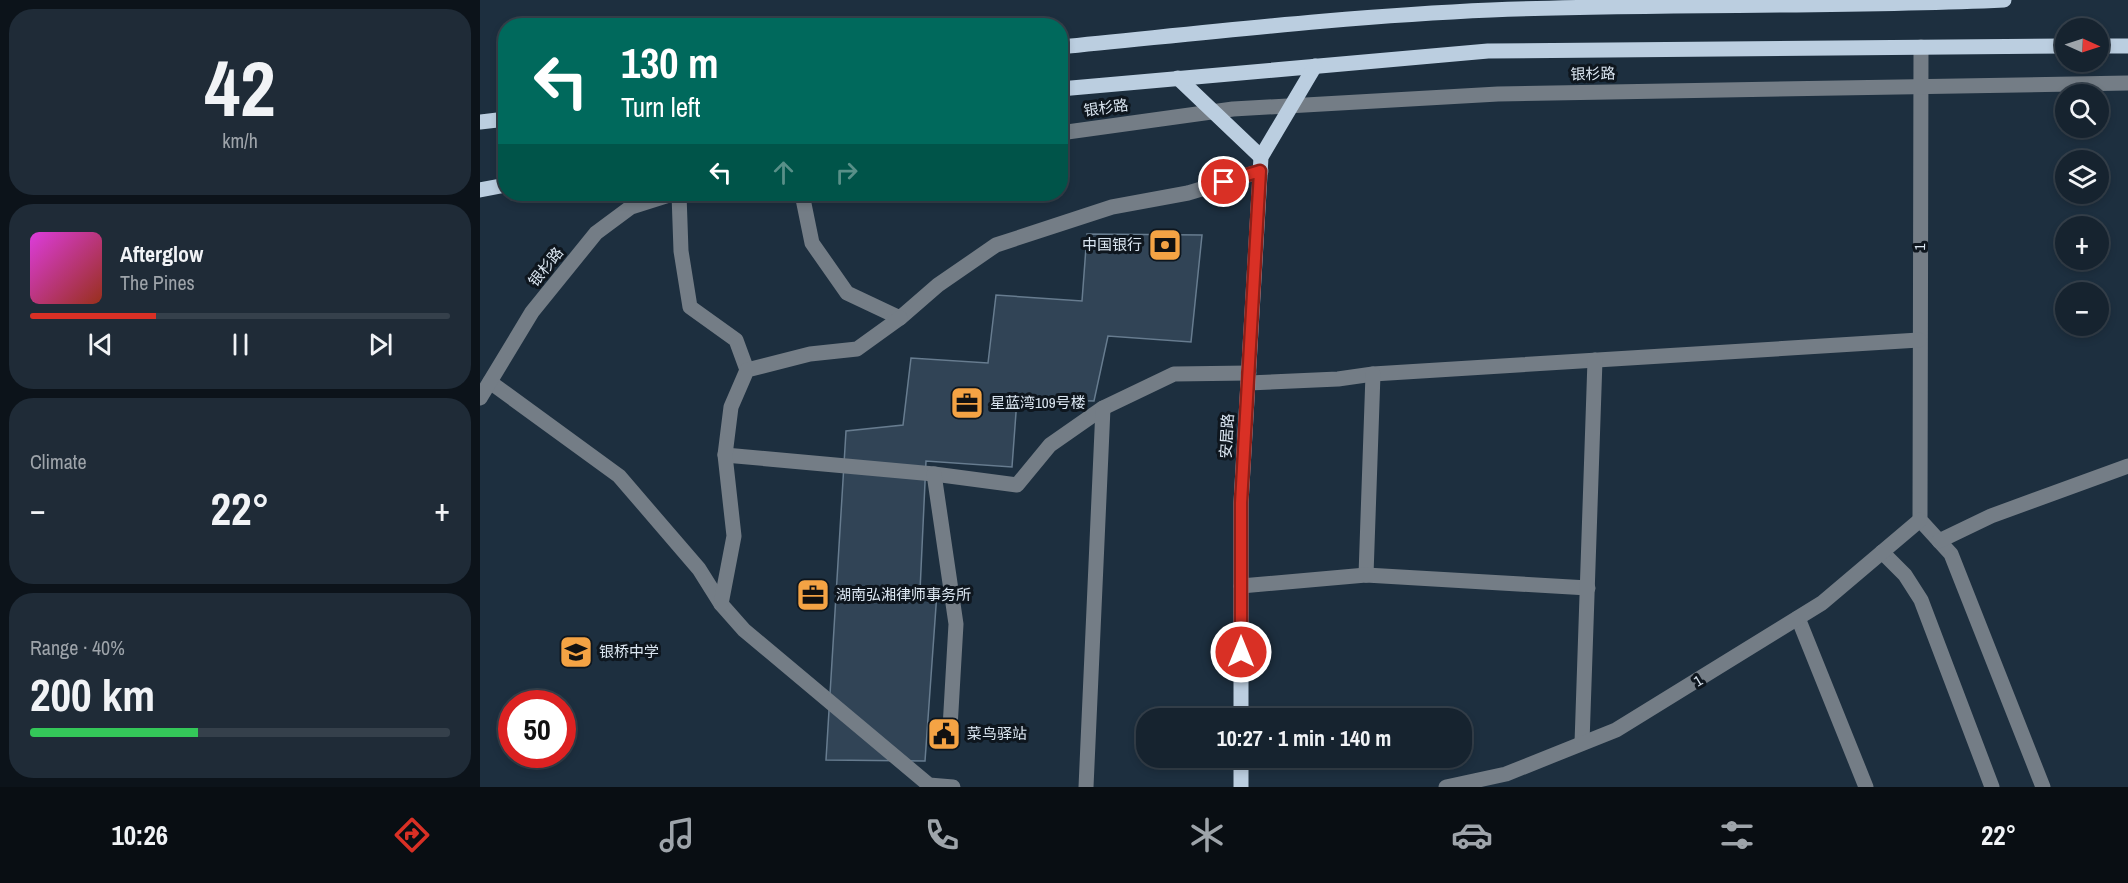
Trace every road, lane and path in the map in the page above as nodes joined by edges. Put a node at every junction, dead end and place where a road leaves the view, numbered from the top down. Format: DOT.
graph roads {
  1 [pos="2004,0"];
  2 [pos="1068,46"];
  3 [pos="1921,46"];
  4 [pos="2055,46"];
  5 [pos="2109,46"];
  6 [pos="2128,46"];
  7 [pos="1315,66"];
  8 [pos="1178,78"];
  9 [pos="2128,83"];
  10 [pos="1923,85"];
  11 [pos="1068,88"];
  12 [pos="1292,106"];
  13 [pos="1216,112"];
  14 [pos="498,120"];
  15 [pos="480,122"];
  16 [pos="1068,132"];
  17 [pos="1261,164"];
  18 [pos="498,187"];
  19 [pos="480,190"];
  20 [pos="650,201"];
  21 [pos="679,201"];
  22 [pos="803,201"];
  23 [pos="900,318"];
  24 [pos="1918,340"];
  25 [pos="1595,360"];
  26 [pos="747,370"];
  27 [pos="1373,374"];
  28 [pos="1248,378"];
  29 [pos="490,382"];
  30 [pos="480,398"];
  31 [pos="1103,408"];
  32 [pos="725,455"];
  33 [pos="2128,466"];
  34 [pos="934,474"];
  35 [pos="1920,520"];
  36 [pos="1938,541"];
  37 [pos="1882,552"];
  38 [pos="1366,575"];
  39 [pos="1241,586"];
  40 [pos="1588,588"];
  41 [pos="721,604"];
  42 [pos="1798,618"];
  43 [pos="1241,708"];
  44 [pos="950,728"];
  45 [pos="1582,743"];
  46 [pos="1241,768"];
  47 [pos="952,787"];
  48 [pos="1086,787"];
  49 [pos="1240,787"];
  50 [pos="1446,787"];
  51 [pos="1866,787"];
  52 [pos="1992,787"];
  53 [pos="2043,787"];
  1 -- 2 [label="main road"];
  3 -- 4 [label="main road, 银杉路"];
  3 -- 7 [label="main road, 银杉路"];
  3 -- 10 [label="street, 1"];
  5 -- 6 [label="main road"];
  7 -- 8 [label="main road, 银杉路"];
  7 -- 12 [label="main road"];
  8 -- 11 [label="main road, 银杉路"];
  8 -- 13 [label="main road"];
  9 -- 10 [label="street, 银杉路"];
  10 -- 12 [label="street, 银杉路"];
  10 -- 24 [label="street, 1"];
  12 -- 13 [label="street, 银杉路"];
  12 -- 17 [label="main road"];
  13 -- 16 [label="street, 银杉路"];
  13 -- 17 [label="main road"];
  14 -- 15 [label="main road"];
  17 -- 23 [label="street"];
  17 -- 28 [label="main road, 安居路"];
  18 -- 19 [label="main road"];
  20 -- 29 [label="street, 银杉路"];
  21 -- 26 [label="street"];
  22 -- 23 [label="street"];
  23 -- 26 [label="street"];
  24 -- 25 [label="street"];
  24 -- 35 [label="street, 1"];
  25 -- 27 [label="street"];
  25 -- 40 [label="street"];
  26 -- 32 [label="street"];
  27 -- 28 [label="street"];
  27 -- 38 [label="street"];
  28 -- 31 [label="street"];
  28 -- 39 [label="main road, 安居路"];
  29 -- 30 [label="street, 银杉路"];
  29 -- 41 [label="street"];
  31 -- 34 [label="street"];
  31 -- 48 [label="street"];
  32 -- 34 [label="street"];
  32 -- 41 [label="street"];
  33 -- 36 [label="street"];
  34 -- 44 [label="street"];
  35 -- 36 [label="street"];
  35 -- 37 [label="street, 1"];
  36 -- 53 [label="street"];
  37 -- 42 [label="street, 1"];
  37 -- 52 [label="street"];
  38 -- 39 [label="street"];
  38 -- 40 [label="street"];
  39 -- 43 [label="main road, 安居路"];
  40 -- 45 [label="street"];
  41 -- 47 [label="street"];
  42 -- 45 [label="street, 1"];
  42 -- 51 [label="street"];
  45 -- 50 [label="street, 1"];
  46 -- 49 [label="main road"];
}
